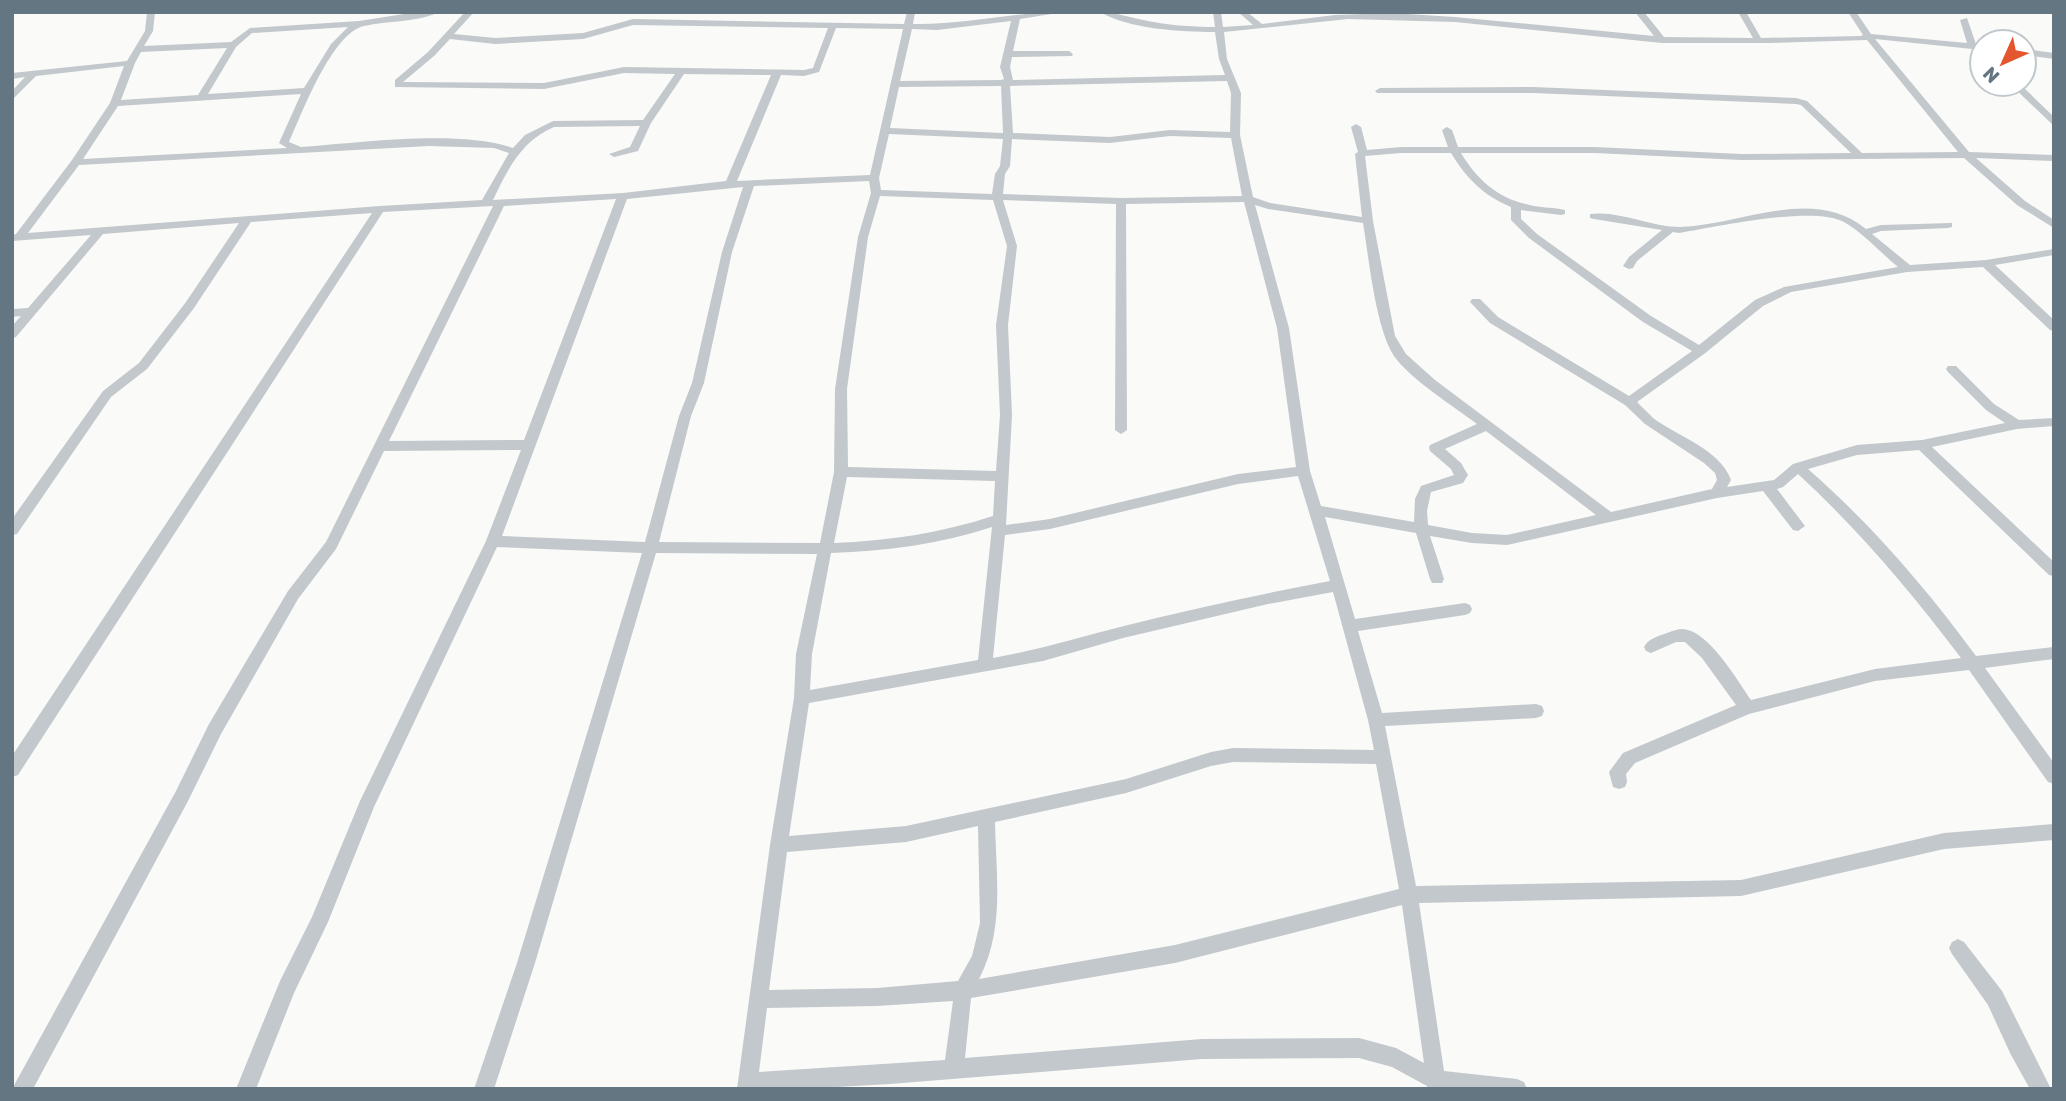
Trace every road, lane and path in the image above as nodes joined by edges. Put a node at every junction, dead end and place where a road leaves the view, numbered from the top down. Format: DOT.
graph roads {
  1 [pos="150,12"];
  2 [pos="435,12"];
  3 [pos="470,12"];
  4 [pos="815,12"];
  5 [pos="1060,12"];
  6 [pos="1104,12"];
  7 [pos="1217,12"];
  8 [pos="1242,12"];
  9 [pos="1639,12"];
  10 [pos="1742,12"];
  11 [pos="1852,12"];
  12 [pos="1404,15"];
  13 [pos="1016,17"];
  14 [pos="909,19"];
  15 [pos="1964,20"];
  16 [pos="810,24"];
  17 [pos="833,25"];
  18 [pos="1260,27"];
  19 [pos="342,28"];
  20 [pos="1968,28"];
  21 [pos="1220,30"];
  22 [pos="449,36"];
  23 [pos="1868,36"];
  24 [pos="1662,40"];
  25 [pos="1758,40"];
  26 [pos="233,45"];
  27 [pos="1968,46"];
  28 [pos="139,49"];
  29 [pos="1009,54"];
  30 [pos="1069,54"];
  31 [pos="130,63"];
  32 [pos="1005,67"];
  33 [pos="681,71"];
  34 [pos="777,73"];
  35 [pos="33,74"];
  36 [pos="12,76"];
  37 [pos="1228,78"];
  38 [pos="992,81"];
  39 [pos="1007,81"];
  40 [pos="895,84"];
  41 [pos="308,91"];
  42 [pos="1380,91"];
  43 [pos="12,97"];
  44 [pos="201,98"];
  45 [pos="2029,98"];
  46 [pos="115,103"];
  47 [pos="646,123"];
  48 [pos="2054,123"];
  49 [pos="1356,127"];
  50 [pos="1447,130"];
  51 [pos="886,131"];
  52 [pos="1007,134"];
  53 [pos="1235,135"];
  54 [pos="284,143"];
  55 [pos="298,149"];
  56 [pos="1453,150"];
  57 [pos="512,151"];
  58 [pos="270,152"];
  59 [pos="1363,152"];
  60 [pos="614,154"];
  61 [pos="1966,155"];
  62 [pos="1861,157"];
  63 [pos="2054,158"];
  64 [pos="76,162"];
  65 [pos="730,184"];
  66 [pos="749,185"];
  67 [pos="875,186"];
  68 [pos="623,196"];
  69 [pos="997,197"];
  70 [pos="1248,199"];
  71 [pos="1121,201"];
  72 [pos="493,203"];
  73 [pos="1516,205"];
  74 [pos="380,209"];
  75 [pos="1561,212"];
  76 [pos="1594,216"];
  77 [pos="247,220"];
  78 [pos="1368,221"];
  79 [pos="1948,225"];
  80 [pos="2054,225"];
  81 [pos="102,230"];
  82 [pos="1669,230"];
  83 [pos="1863,233"];
  84 [pos="16,238"];
  85 [pos="2054,252"];
  86 [pos="1986,262"];
  87 [pos="1629,266"];
  88 [pos="1906,269"];
  89 [pos="1476,302"];
  90 [pos="30,312"];
  91 [pos="12,313"];
  92 [pos="2054,327"];
  93 [pos="12,334"];
  94 [pos="1700,351"];
  95 [pos="1952,369"];
  96 [pos="1629,402"];
  97 [pos="2054,422"];
  98 [pos="1487,425"];
  99 [pos="2017,425"];
  100 [pos="1121,430"];
  101 [pos="529,445"];
  102 [pos="1922,445"];
  103 [pos="382,446"];
  104 [pos="1798,467"];
  105 [pos="1303,471"];
  106 [pos="1721,471"];
  107 [pos="841,472"];
  108 [pos="1003,476"];
  109 [pos="1767,486"];
  110 [pos="1745,489"];
  111 [pos="1717,493"];
  112 [pos="1317,510"];
  113 [pos="1607,516"];
  114 [pos="1000,525"];
  115 [pos="1798,526"];
  116 [pos="12,530"];
  117 [pos="1423,530"];
  118 [pos="493,541"];
  119 [pos="650,549"];
  120 [pos="824,549"];
  121 [pos="2054,571"];
  122 [pos="1437,579"];
  123 [pos="1338,584"];
  124 [pos="1465,609"];
  125 [pos="1351,626"];
  126 [pos="1651,647"];
  127 [pos="2054,653"];
  128 [pos="1973,664"];
  129 [pos="985,666"];
  130 [pos="802,698"];
  131 [pos="1747,708"];
  132 [pos="1536,711"];
  133 [pos="1376,720"];
  134 [pos="1382,757"];
  135 [pos="12,770"];
  136 [pos="2054,777"];
  137 [pos="1619,782"];
  138 [pos="986,817"];
  139 [pos="2054,832"];
  140 [pos="779,845"];
  141 [pos="1409,895"];
  142 [pos="1958,948"];
  143 [pos="963,990"];
  144 [pos="760,999"];
  145 [pos="954,1069"];
  146 [pos="748,1085"];
  147 [pos="1436,1085"];
  148 [pos="22,1089"];
  149 [pos="246,1089"];
  150 [pos="484,1089"];
  151 [pos="1517,1089"];
  152 [pos="2041,1089"];
  1 -- 28 [label="street"];
  2 -- 19 [label="street"];
  3 -- 22 [label="street"];
  4 -- 16 [label="street"];
  5 -- 13 [label="street"];
  6 -- 21 [label="street"];
  7 -- 21 [label="street"];
  8 -- 18 [label="street"];
  9 -- 24 [label="street"];
  10 -- 25 [label="street"];
  11 -- 23 [label="street"];
  12 -- 18 [label="street"];
  12 -- 24 [label="street"];
  13 -- 14 [label="street"];
  13 -- 29 [label="street"];
  14 -- 17 [label="street"];
  14 -- 40 [label="street"];
  15 -- 20 [label="street"];
  16 -- 17 [label="street"];
  16 -- 22 [label="street"];
  17 -- 34 [label="street"];
  18 -- 21 [label="street"];
  19 -- 26 [label="street"];
  19 -- 41 [label="street"];
  21 -- 37 [label="street"];
  22 -- 33 [label="street"];
  23 -- 25 [label="street"];
  23 -- 27 [label="street"];
  23 -- 61 [label="street"];
  24 -- 25 [label="street"];
  26 -- 28 [label="street"];
  26 -- 44 [label="street"];
  28 -- 31 [label="street"];
  29 -- 30 [label="street"];
  29 -- 32 [label="street"];
  31 -- 35 [label="street"];
  31 -- 46 [label="street"];
  32 -- 38 [label="street"];
  32 -- 39 [label="street"];
  33 -- 34 [label="street"];
  33 -- 47 [label="street"];
  34 -- 65 [label="street"];
  35 -- 36 [label="street"];
  35 -- 43 [label="street"];
  37 -- 39 [label="street"];
  37 -- 53 [label="street"];
  38 -- 39 [label="street"];
  38 -- 40 [label="street"];
  39 -- 52 [label="street"];
  40 -- 51 [label="street"];
  41 -- 44 [label="street"];
  41 -- 54 [label="street"];
  42 -- 62 [label="street"];
  44 -- 46 [label="street"];
  45 -- 48 [label="street"];
  46 -- 64 [label="street"];
  47 -- 57 [label="street"];
  47 -- 60 [label="street"];
  49 -- 59 [label="street"];
  50 -- 56 [label="street"];
  51 -- 52 [label="street"];
  51 -- 67 [label="street"];
  52 -- 53 [label="street"];
  52 -- 69 [label="street"];
  53 -- 70 [label="street"];
  54 -- 55 [label="street"];
  54 -- 58 [label="street"];
  55 -- 57 [label="street"];
  55 -- 58 [label="street"];
  56 -- 59 [label="street"];
  56 -- 62 [label="street"];
  56 -- 73 [label="street"];
  57 -- 72 [label="street"];
  58 -- 64 [label="street"];
  59 -- 78 [label="street"];
  61 -- 62 [label="street"];
  61 -- 63 [label="street"];
  61 -- 80 [label="street"];
  64 -- 84 [label="street"];
  65 -- 66 [label="street"];
  65 -- 68 [label="street"];
  66 -- 67 [label="street"];
  66 -- 119 [label="street"];
  67 -- 69 [label="street"];
  67 -- 107 [label="street"];
  68 -- 72 [label="street"];
  68 -- 101 [label="street"];
  69 -- 71 [label="street"];
  69 -- 108 [label="street"];
  70 -- 71 [label="street"];
  70 -- 78 [label="street"];
  70 -- 105 [label="street"];
  71 -- 100 [label="street"];
  72 -- 74 [label="street"];
  72 -- 103 [label="street"];
  73 -- 75 [label="street"];
  73 -- 94 [label="street"];
  74 -- 77 [label="street"];
  74 -- 135 [label="street"];
  76 -- 82 [label="street"];
  77 -- 81 [label="street"];
  77 -- 116 [label="street"];
  78 -- 98 [label="street"];
  79 -- 83 [label="street"];
  81 -- 84 [label="street"];
  81 -- 90 [label="street"];
  82 -- 83 [label="street"];
  82 -- 87 [label="street"];
  83 -- 88 [label="street"];
  85 -- 86 [label="street"];
  86 -- 88 [label="street"];
  86 -- 92 [label="street"];
  88 -- 94 [label="street"];
  89 -- 96 [label="street"];
  90 -- 91 [label="street"];
  90 -- 93 [label="street"];
  94 -- 96 [label="street"];
  95 -- 99 [label="street"];
  96 -- 106 [label="street"];
  97 -- 99 [label="street"];
  98 -- 113 [label="street"];
  98 -- 117 [label="street"];
  99 -- 102 [label="street"];
  101 -- 103 [label="street"];
  101 -- 118 [label="street"];
  102 -- 104 [label="street"];
  102 -- 121 [label="street"];
  103 -- 148 [label="street"];
  104 -- 109 [label="street"];
  104 -- 128 [label="street"];
  105 -- 112 [label="street"];
  105 -- 114 [label="street"];
  106 -- 110 [label="street"];
  106 -- 111 [label="street"];
  107 -- 108 [label="street"];
  107 -- 120 [label="street"];
  108 -- 114 [label="street"];
  109 -- 110 [label="street"];
  109 -- 115 [label="street"];
  110 -- 111 [label="street"];
  111 -- 113 [label="street"];
  112 -- 117 [label="street"];
  112 -- 123 [label="street"];
  113 -- 117 [label="street"];
  114 -- 120 [label="street"];
  114 -- 129 [label="street"];
  117 -- 122 [label="street"];
  118 -- 119 [label="street"];
  118 -- 149 [label="street"];
  119 -- 120 [label="street"];
  119 -- 150 [label="street"];
  120 -- 130 [label="street"];
  123 -- 125 [label="street"];
  123 -- 129 [label="street"];
  124 -- 125 [label="street"];
  125 -- 133 [label="street"];
  126 -- 131 [label="street"];
  127 -- 128 [label="street"];
  128 -- 131 [label="street"];
  128 -- 136 [label="street"];
  129 -- 130 [label="street"];
  130 -- 140 [label="street"];
  131 -- 137 [label="street"];
  132 -- 133 [label="street"];
  133 -- 134 [label="street"];
  134 -- 138 [label="street"];
  134 -- 141 [label="street"];
  138 -- 140 [label="street"];
  138 -- 143 [label="street"];
  139 -- 141 [label="street"];
  140 -- 144 [label="street"];
  141 -- 143 [label="street"];
  141 -- 147 [label="street"];
  142 -- 152 [label="street"];
  143 -- 144 [label="street"];
  143 -- 145 [label="street"];
  144 -- 146 [label="street"];
  145 -- 146 [label="street"];
  145 -- 147 [label="street"];
  147 -- 151 [label="street"];
}
